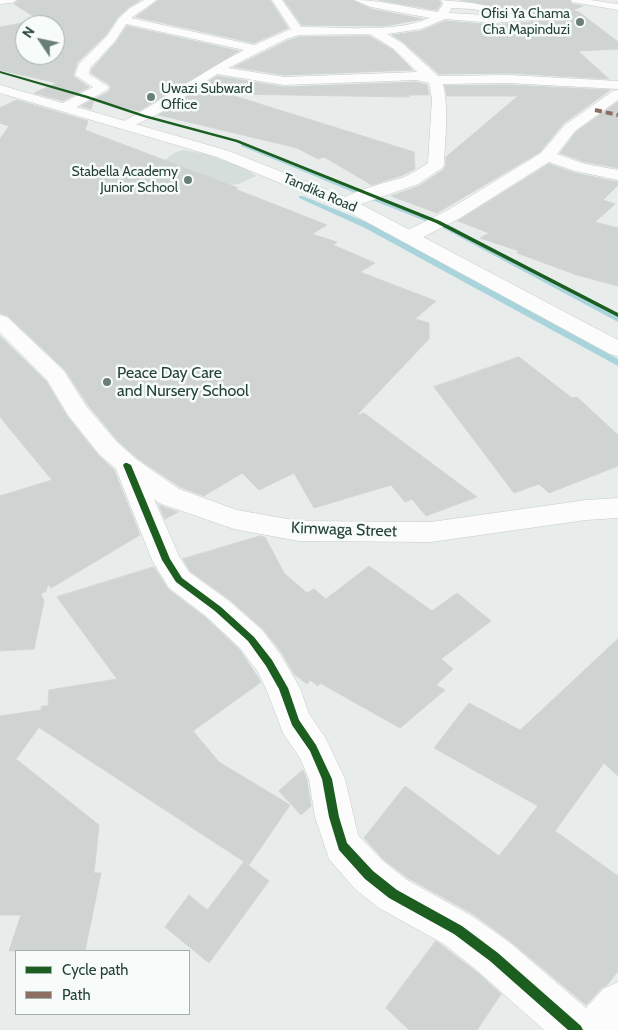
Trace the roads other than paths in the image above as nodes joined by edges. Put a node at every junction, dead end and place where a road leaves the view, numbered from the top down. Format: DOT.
graph roads {
  1 [pos="12,0"];
  2 [pos="152,0"];
  3 [pos="277,0"];
  4 [pos="358,0"];
  5 [pos="576,0"];
  6 [pos="0,1"];
  7 [pos="501,2"];
  8 [pos="474,6"];
  9 [pos="446,7"];
  10 [pos="618,7"];
  11 [pos="123,20"];
  12 [pos="298,31"];
  13 [pos="374,31"];
  14 [pos="254,49"];
  15 [pos="216,70"];
  16 [pos="434,80"];
  17 [pos="618,85"];
  18 [pos="0,89"];
  19 [pos="618,94"];
  20 [pos="66,107"];
  21 [pos="127,125"];
  22 [pos="547,156"];
  23 [pos="618,176"];
  24 [pos="347,204"];
  25 [pos="409,237"];
  26 [pos="0,321"];
  27 [pos="618,349"];
  28 [pos="127,465"];
  29 [pos="618,508"];
  30 [pos="618,1004"];
  31 [pos="577,1030"];
  32 [pos="596,1030"];
  1 -- 6 [label="street"];
  2 -- 11 [label="street"];
  3 -- 12 [label="street"];
  4 -- 9 [label="street"];
  5 -- 10 [label="street"];
  7 -- 8 [label="street"];
  8 -- 9 [label="street"];
  8 -- 9 [label="street"];
  9 -- 13 [label="street"];
  11 -- 14 [label="street"];
  11 -- 20 [label="street"];
  12 -- 13 [label="street"];
  12 -- 14 [label="street"];
  13 -- 16 [label="street"];
  14 -- 15 [label="street"];
  15 -- 16 [label="street"];
  15 -- 21 [label="street"];
  16 -- 17 [label="street"];
  16 -- 24 [label="street"];
  18 -- 20 [label="street, Tandika Road"];
  19 -- 22 [label="street"];
  20 -- 21 [label="street, Tandika Road"];
  21 -- 24 [label="street, Tandika Road"];
  22 -- 23 [label="street"];
  22 -- 25 [label="street"];
  24 -- 25 [label="street, Tandika Road"];
  25 -- 27 [label="street, Tandika Road"];
  26 -- 28 [label="street, Kimwaga Street"];
  28 -- 29 [label="street, Kimwaga Street"];
  28 -- 31 [label="street"];
  30 -- 32 [label="street"];
}
